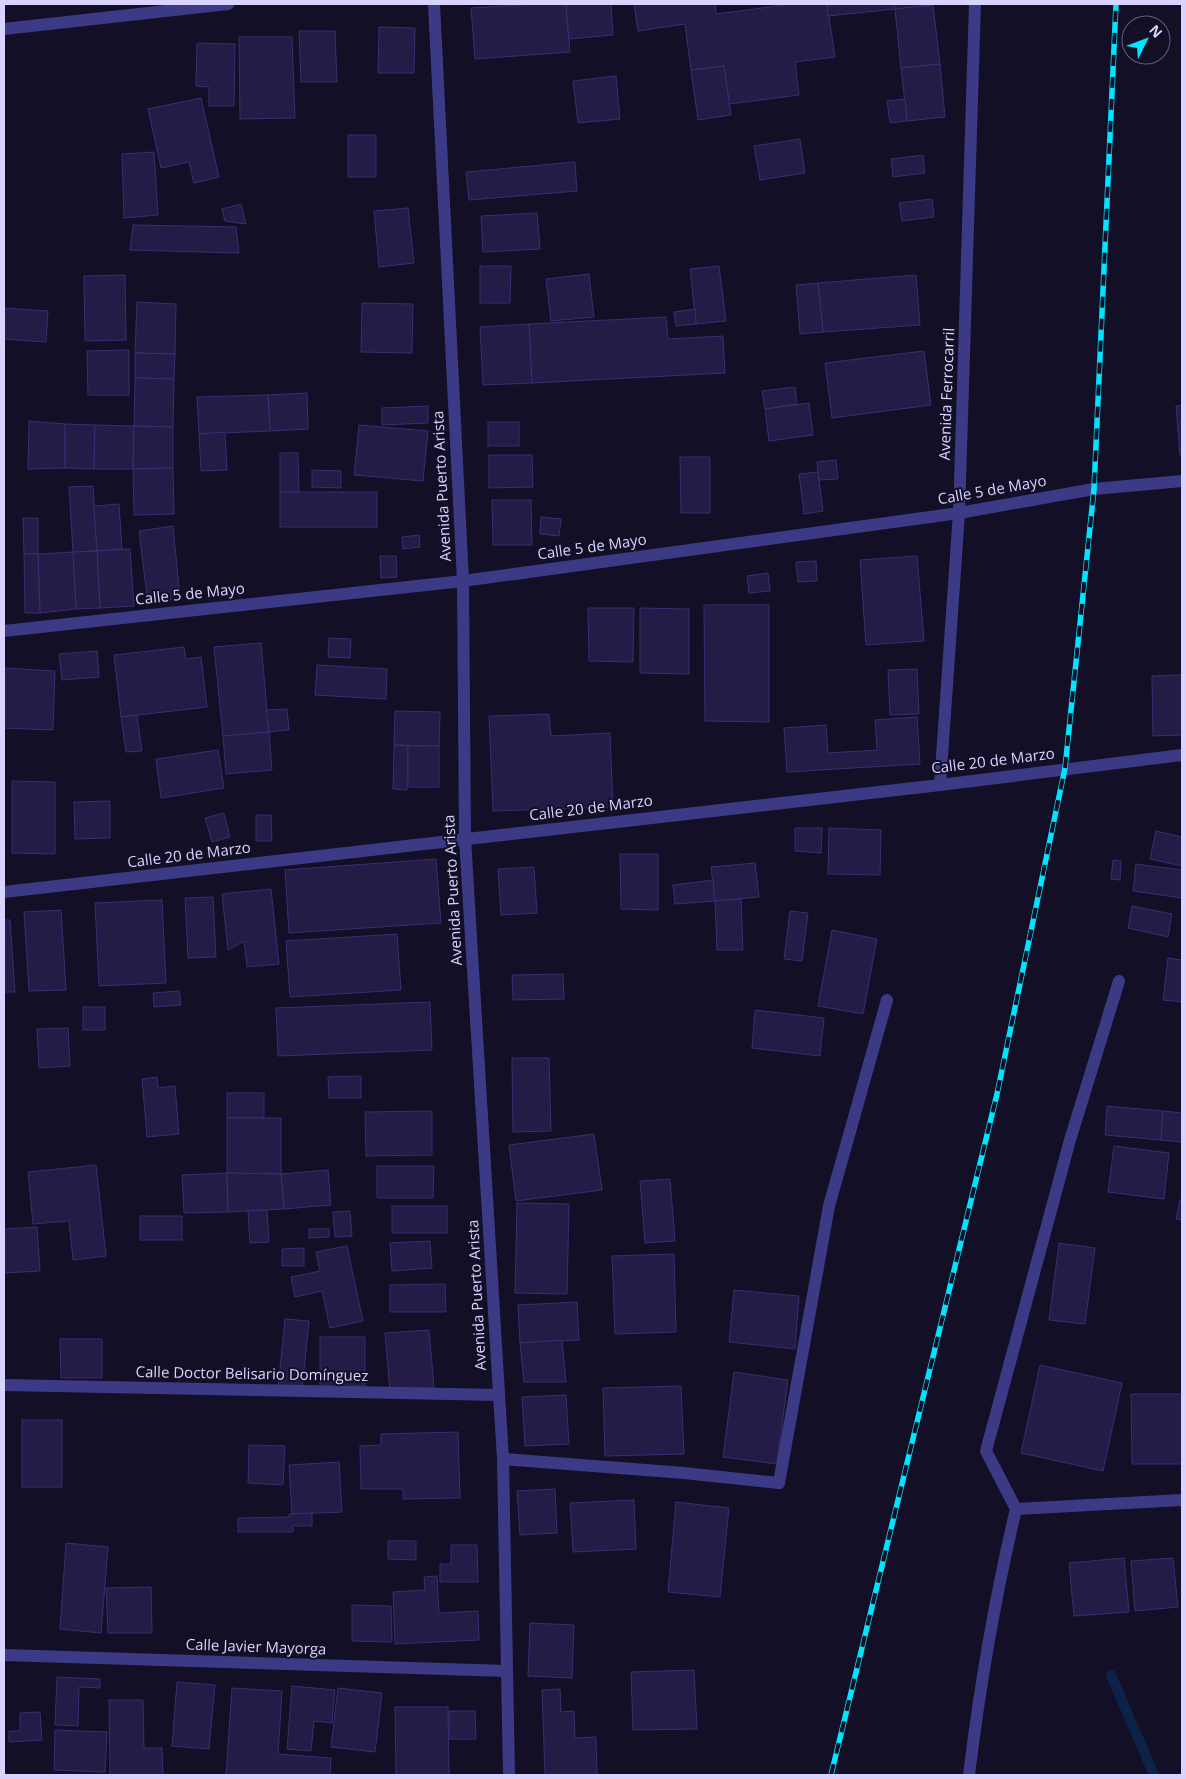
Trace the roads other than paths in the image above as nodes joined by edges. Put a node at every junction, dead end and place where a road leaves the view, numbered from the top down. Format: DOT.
graph roads {
  1 [pos="228,4"];
  2 [pos="434,4"];
  3 [pos="975,4"];
  4 [pos="4,29"];
  5 [pos="1182,480"];
  6 [pos="959,514"];
  7 [pos="463,580"];
  8 [pos="4,631"];
  9 [pos="1182,755"];
  10 [pos="940,784"];
  11 [pos="465,839"];
  12 [pos="4,892"];
  13 [pos="1119,981"];
  14 [pos="886,1000"];
  15 [pos="4,1385"];
  16 [pos="499,1395"];
  17 [pos="503,1459"];
  18 [pos="1182,1500"];
  19 [pos="1016,1509"];
  20 [pos="4,1655"];
  21 [pos="507,1670"];
  22 [pos="509,1775"];
  23 [pos="969,1775"];
  1 -- 4 [label="street"];
  2 -- 7 [label="street, Avenida Puerto Arista"];
  3 -- 6 [label="street, Avenida Ferrocarril"];
  5 -- 6 [label="street, Calle 5 de Mayo"];
  6 -- 7 [label="street, Calle 5 de Mayo"];
  6 -- 10 [label="street, Avenida Ferrocarril"];
  7 -- 8 [label="street, Calle 5 de Mayo"];
  7 -- 11 [label="street, Avenida Puerto Arista"];
  9 -- 10 [label="street, Calle 20 de Marzo"];
  10 -- 11 [label="street, Calle 20 de Marzo"];
  11 -- 12 [label="street, Calle 20 de Marzo"];
  11 -- 16 [label="street, Avenida Puerto Arista"];
  13 -- 19 [label="street"];
  14 -- 17 [label="street"];
  15 -- 16 [label="street, Calle Doctor Belisario Domínguez"];
  16 -- 17 [label="street, Avenida Puerto Arista"];
  17 -- 21 [label="street, Avenida Puerto Arista"];
  18 -- 19 [label="street"];
  19 -- 23 [label="street"];
  20 -- 21 [label="street, Calle Javier Mayorga"];
  21 -- 22 [label="street, Avenida Puerto Arista"];
}
